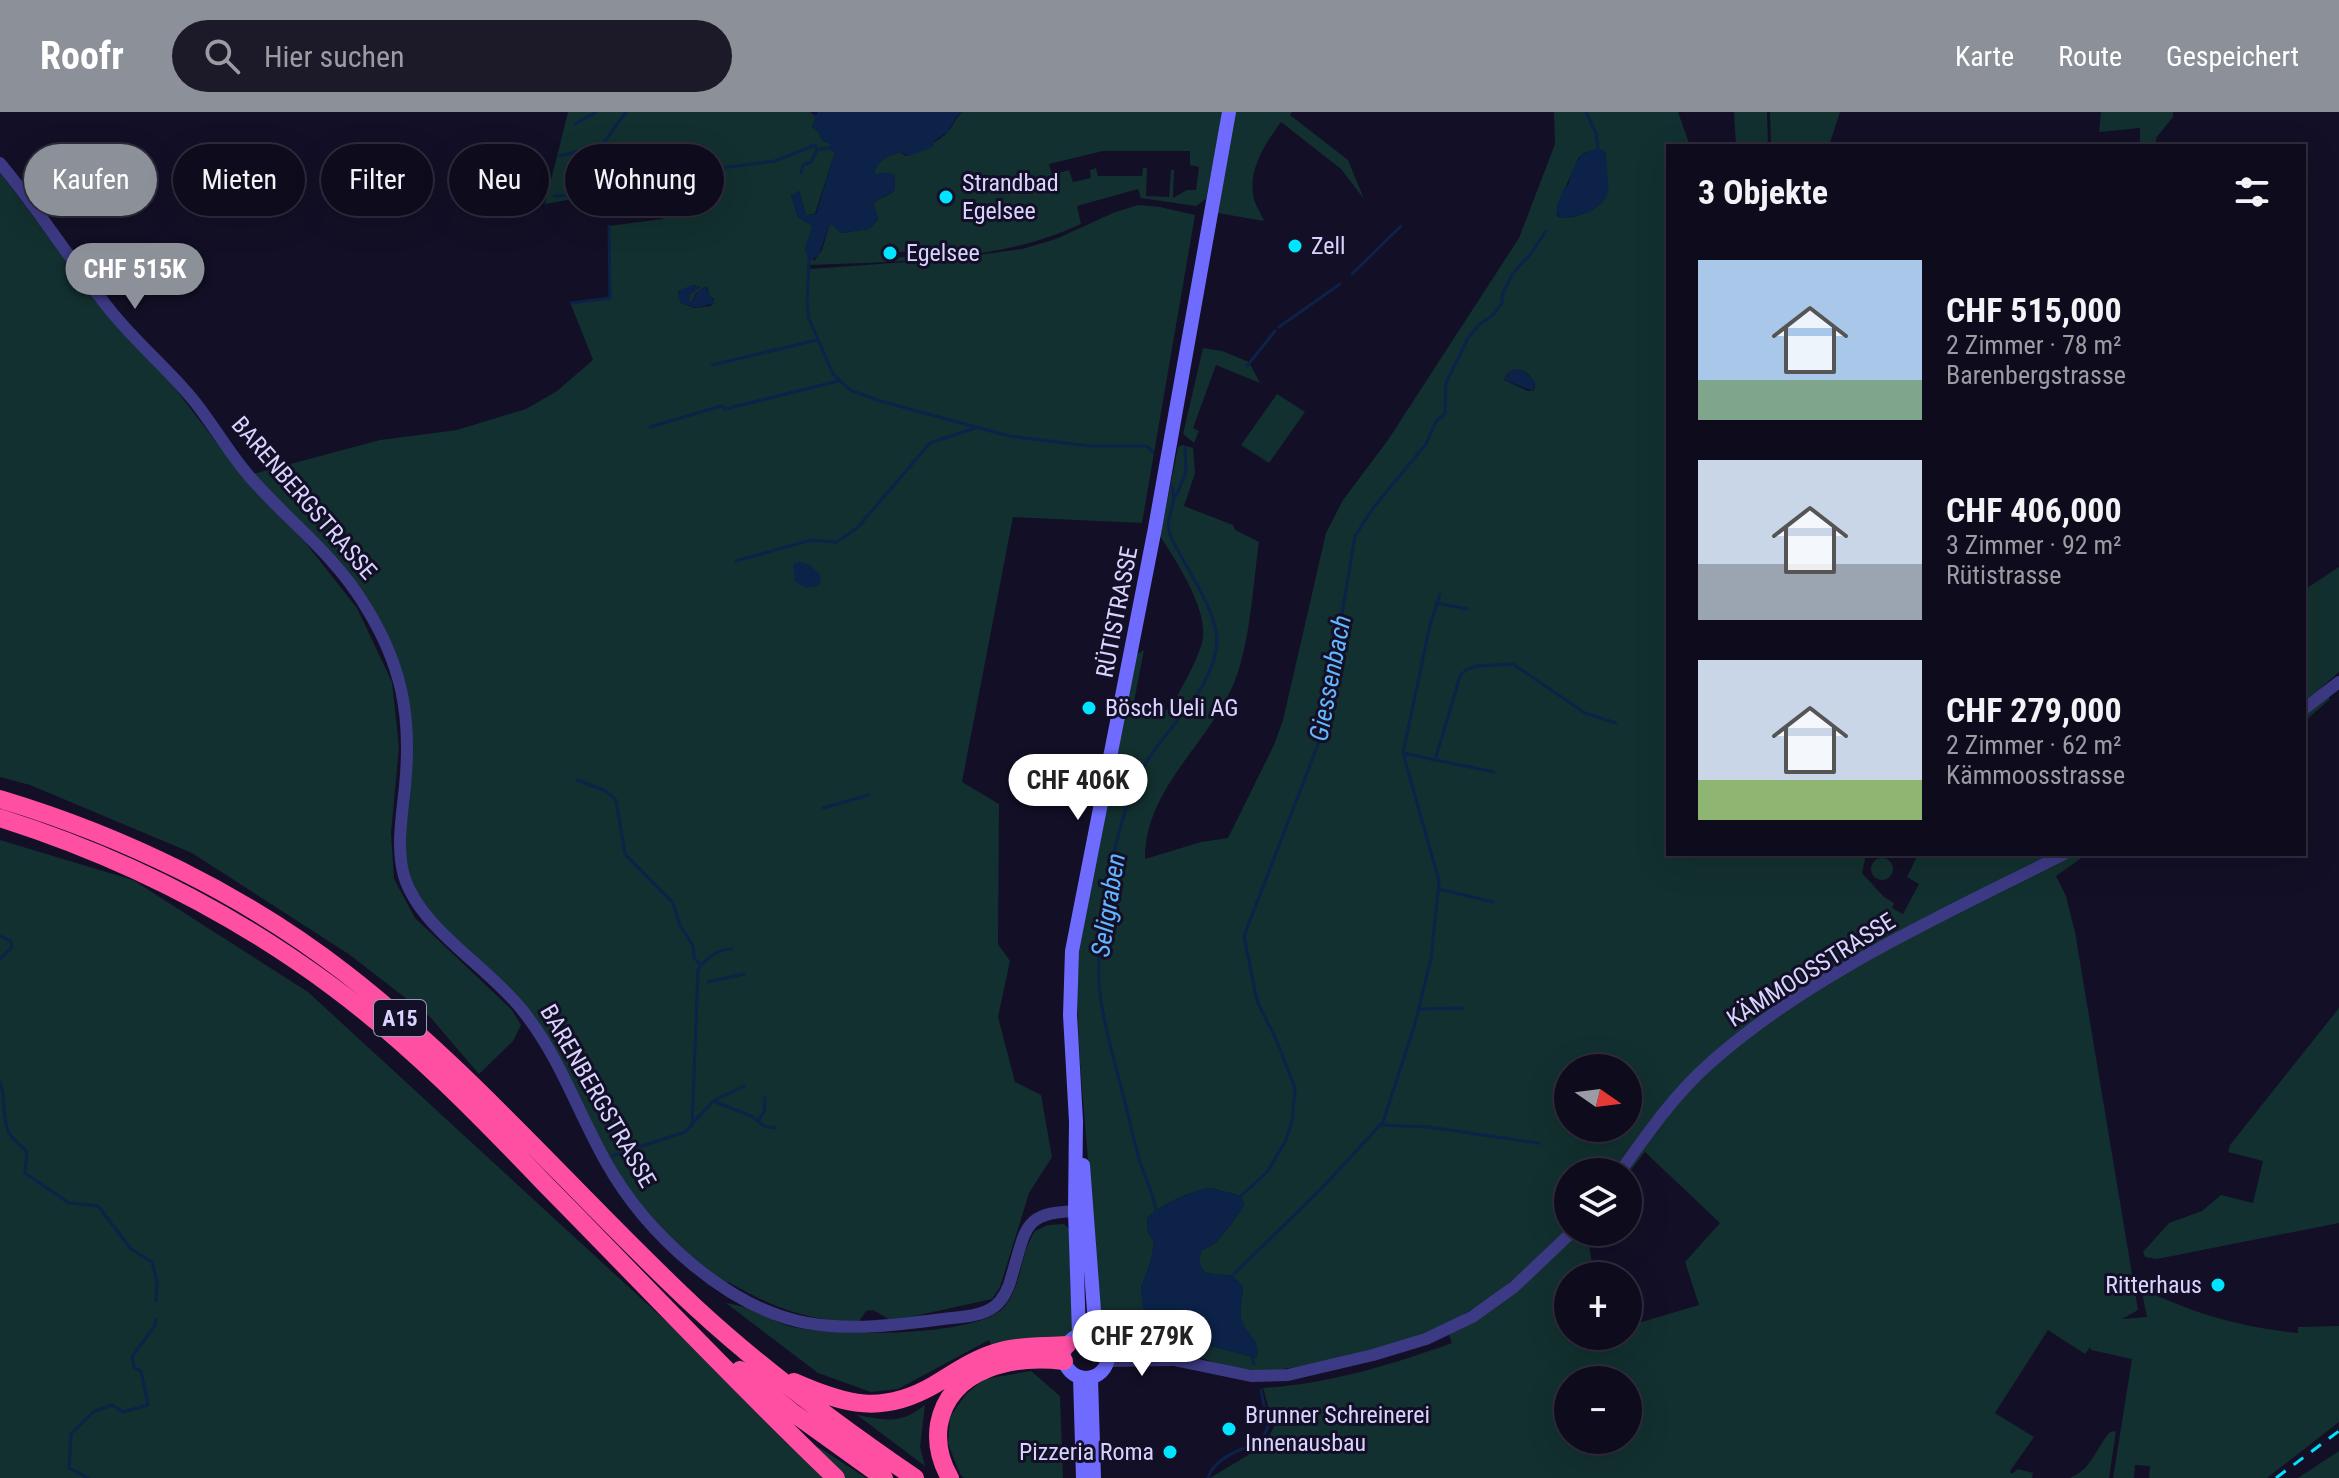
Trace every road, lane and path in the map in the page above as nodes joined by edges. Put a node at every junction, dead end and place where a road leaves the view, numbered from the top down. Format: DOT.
graph roads {
  1 [pos="1229,112"];
  2 [pos="0,163"];
  3 [pos="2339,682"];
  4 [pos="2306,707"];
  5 [pos="0,799"];
  6 [pos="0,818"];
  7 [pos="2060,856"];
  8 [pos="1630,1158"];
  9 [pos="1082,1211"];
  10 [pos="603,1243"];
  11 [pos="1557,1246"];
  12 [pos="1096,1337"];
  13 [pos="1070,1347"];
  14 [pos="1107,1355"];
  15 [pos="766,1368"];
  16 [pos="1086,1378"];
  17 [pos="836,1478"];
  18 [pos="884,1478"];
  19 [pos="915,1478"];
  20 [pos="950,1478"];
  21 [pos="1083,1478"];
  22 [pos="1094,1478"];
  1 -- 9 [label="main road, RÜTISTRASSE"];
  2 -- 9 [label="street, BARENBERGSTRASSE"];
  3 -- 4 [label="street"];
  5 -- 15 [label="highway, A15"];
  6 -- 10 [label="highway, A15"];
  7 -- 8 [label="street, KÄMMOOSSTRASSE"];
  9 -- 12 [label="main road, RÜTISTRASSE"];
  9 -- 13 [label="main road, RÜTISTRASSE"];
  10 -- 17 [label="highway"];
  10 -- 18 [label="highway, A15"];
  11 -- 14 [label="street"];
  12 -- 13 [label="main road"];
  12 -- 14 [label="main road"];
  13 -- 15 [label="highway"];
  13 -- 16 [label="main road"];
  13 -- 20 [label="highway"];
  14 -- 16 [label="main road"];
  15 -- 19 [label="highway, A15"];
  16 -- 21 [label="main road"];
  16 -- 22 [label="main road"];
}
